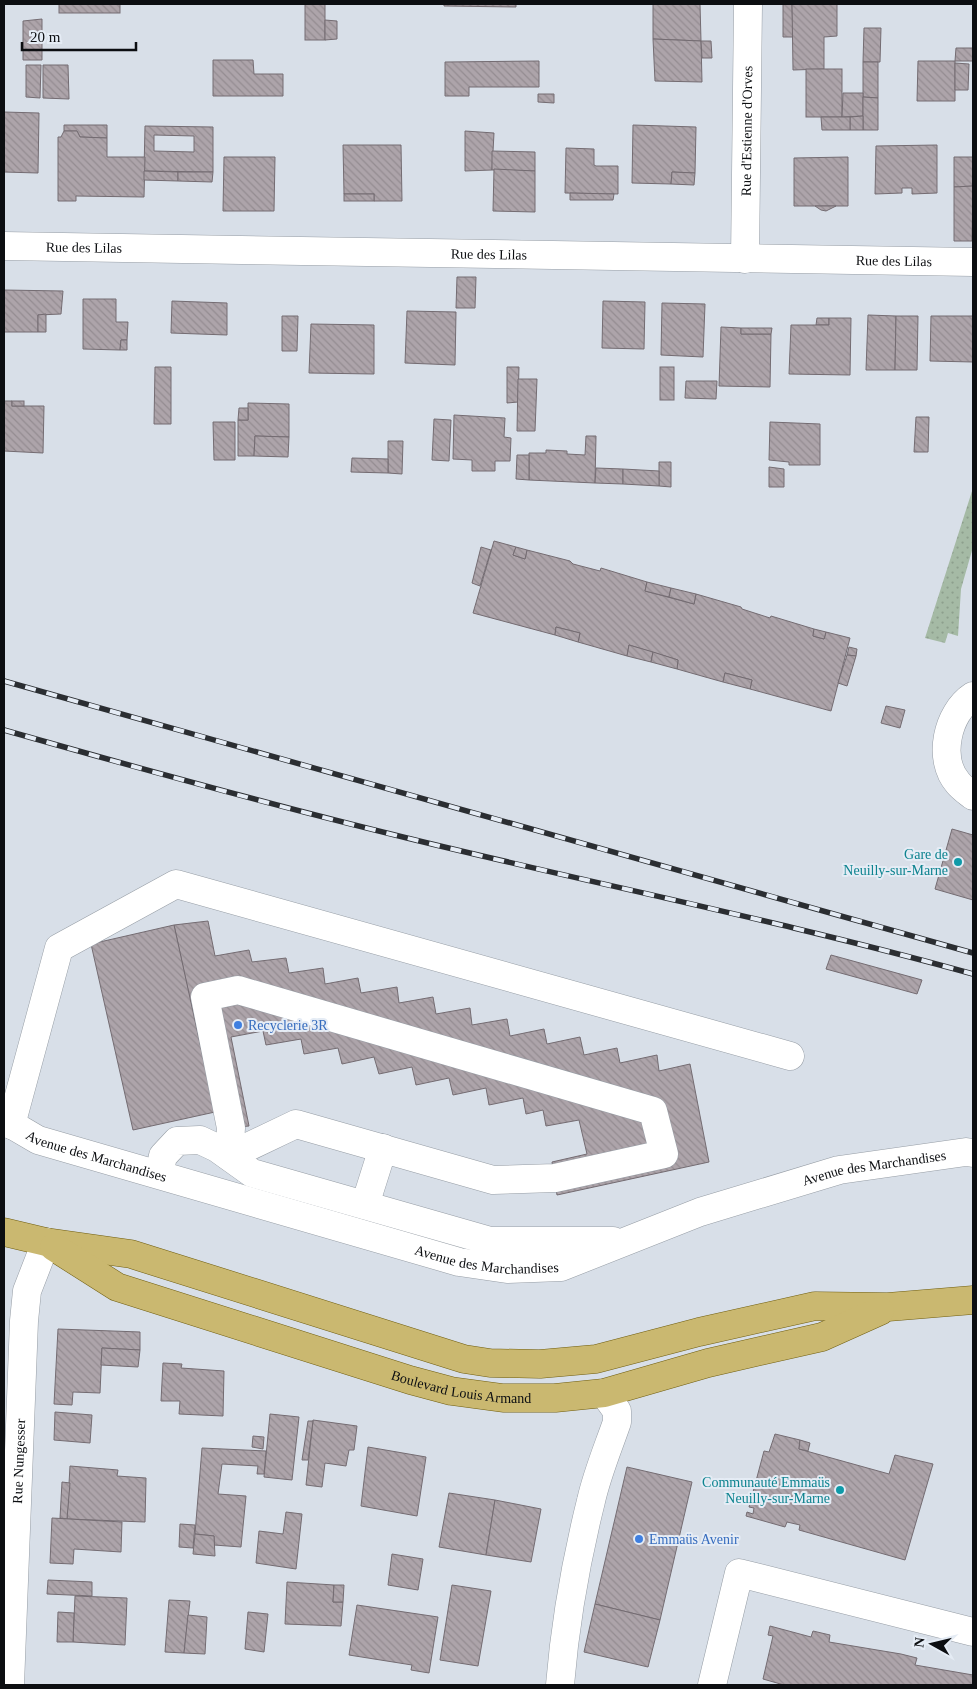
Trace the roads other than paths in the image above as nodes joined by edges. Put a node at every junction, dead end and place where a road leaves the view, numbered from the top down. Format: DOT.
graph roads {
  1 [pos="748,4"];
  2 [pos="4,246"];
  3 [pos="745,259"];
  4 [pos="973,262"];
  5 [pos="973,696"];
  6 [pos="973,796"];
  7 [pos="790,1056"];
  8 [pos="8,1122"];
  9 [pos="383,1148"];
  10 [pos="973,1153"];
  11 [pos="229,1156"];
  12 [pos="158,1174"];
  13 [pos="365,1206"];
  14 [pos="4,1232"];
  15 [pos="627,1241"];
  16 [pos="46,1242"];
  17 [pos="973,1300"];
  18 [pos="888,1307"];
  19 [pos="604,1393"];
  20 [pos="973,1632"];
  21 [pos="15,1685"];
  22 [pos="560,1685"];
  23 [pos="712,1685"];
  1 -- 3 [label="street, Rue d'Estienne d'Orves"];
  2 -- 3 [label="street, Rue des Lilas"];
  3 -- 4 [label="street, Rue des Lilas"];
  5 -- 6 [label="street"];
  7 -- 8 [label="street"];
  8 -- 12 [label="street, Avenue des Marchandises"];
  9 -- 11 [label="street"];
  9 -- 11 [label="street"];
  9 -- 13 [label="street"];
  10 -- 15 [label="street, Avenue des Marchandises"];
  11 -- 12 [label="street"];
  11 -- 13 [label="street"];
  12 -- 15 [label="street, Avenue des Marchandises"];
  13 -- 15 [label="street"];
  14 -- 16 [label="main road, Boulevard Louis Armand"];
  16 -- 18 [label="main road, Boulevard Louis Armand"];
  16 -- 19 [label="main road, Boulevard Louis Armand"];
  16 -- 21 [label="street, Rue Nungesser"];
  17 -- 18 [label="main road, Boulevard Louis Armand"];
  18 -- 19 [label="main road, Boulevard Louis Armand"];
  19 -- 22 [label="street"];
  20 -- 23 [label="street"];
}
